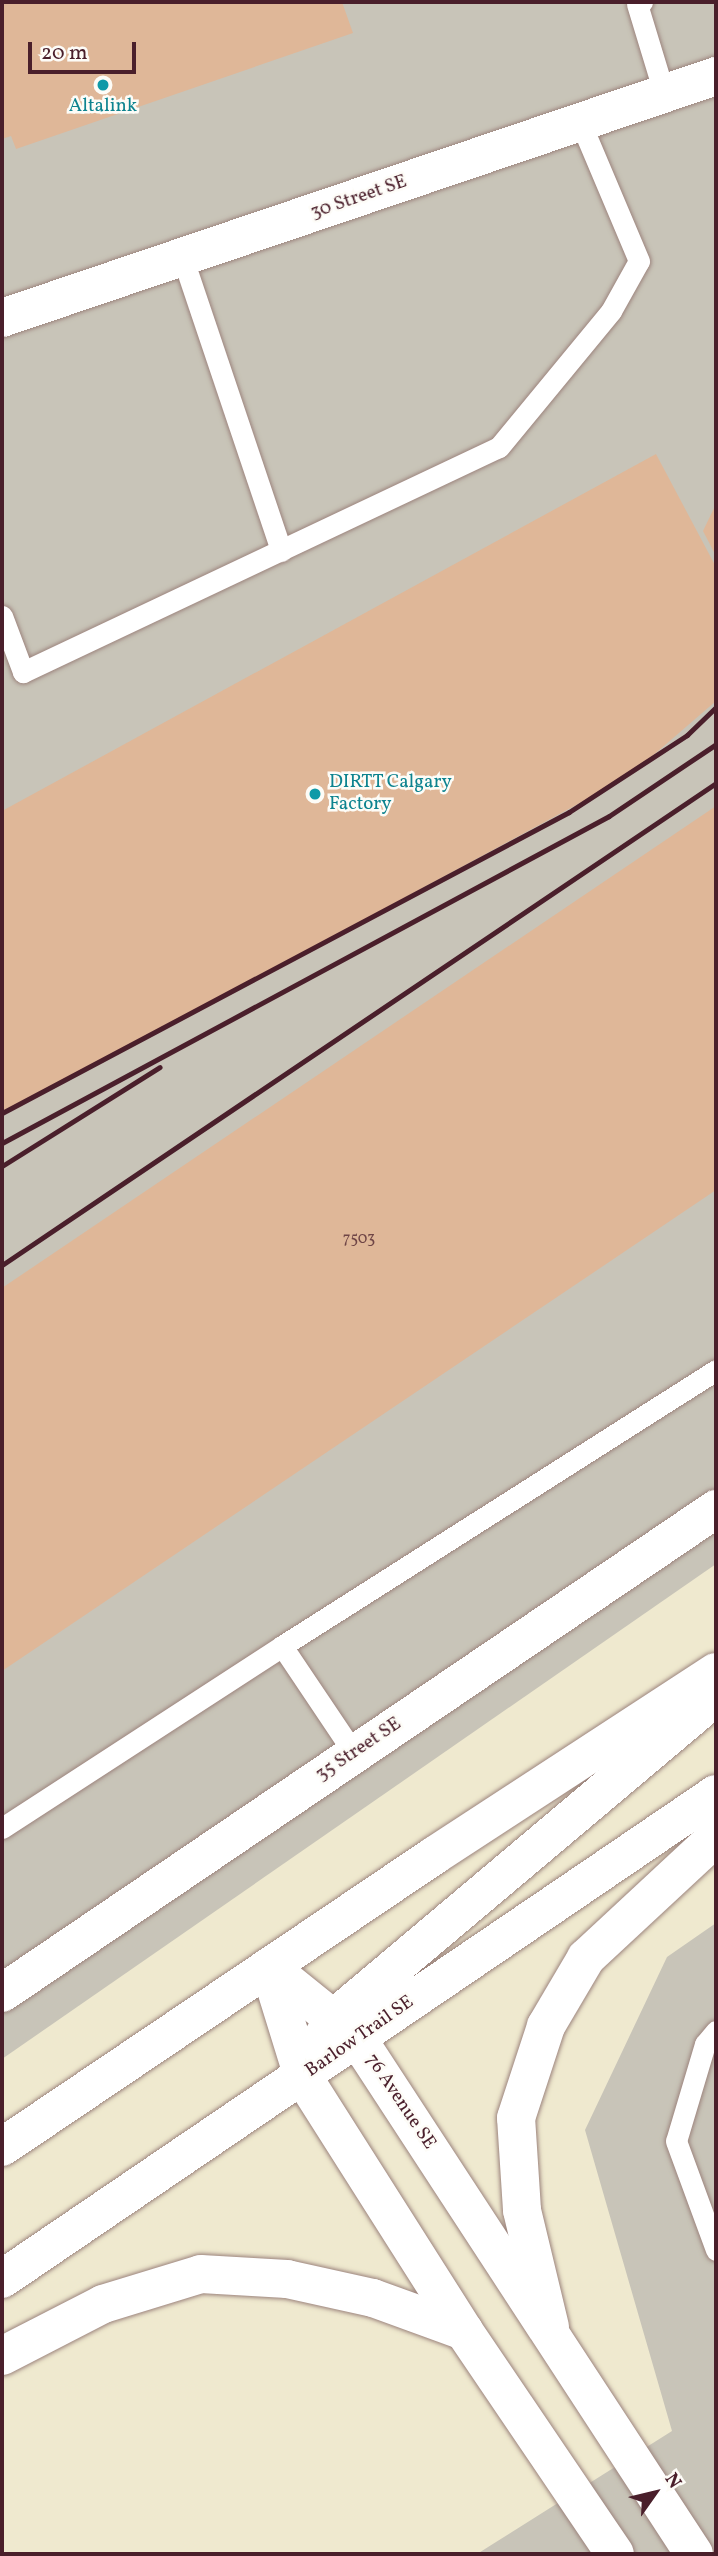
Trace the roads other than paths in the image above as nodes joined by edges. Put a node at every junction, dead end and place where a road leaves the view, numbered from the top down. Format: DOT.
graph roads {
  1 [pos="642,2"];
  2 [pos="716,76"];
  3 [pos="664,93"];
  4 [pos="580,121"];
  5 [pos="183,259"];
  6 [pos="2,318"];
  7 [pos="281,551"];
  8 [pos="2,616"];
  9 [pos="716,1370"];
  10 [pos="716,1509"];
  11 [pos="282,1646"];
  12 [pos="716,1672"];
  13 [pos="716,1697"];
  14 [pos="354,1753"];
  15 [pos="716,1794"];
  16 [pos="2,1828"];
  17 [pos="716,1837"];
  18 [pos="270,1967"];
  19 [pos="2,1993"];
  20 [pos="345,2028"];
  21 [pos="716,2031"];
  22 [pos="303,2077"];
  23 [pos="2,2147"];
  24 [pos="716,2250"];
  25 [pos="2,2279"];
  26 [pos="550,2327"];
  27 [pos="464,2330"];
  28 [pos="2,2356"];
  29 [pos="615,2554"];
  30 [pos="694,2554"];
  1 -- 3 [label="lane"];
  2 -- 3 [label="main road, 30 Street SE"];
  3 -- 4 [label="main road, 30 Street SE"];
  4 -- 5 [label="main road, 30 Street SE"];
  4 -- 7 [label="lane"];
  5 -- 6 [label="main road, 30 Street SE"];
  5 -- 7 [label="lane"];
  7 -- 8 [label="lane"];
  9 -- 11 [label="lane"];
  10 -- 14 [label="main road, 35 Street SE"];
  11 -- 14 [label="lane"];
  11 -- 16 [label="lane"];
  12 -- 18 [label="main road"];
  13 -- 20 [label="main road"];
  14 -- 19 [label="main road, 35 Street SE"];
  15 -- 20 [label="main road, Barlow Trail SE"];
  17 -- 26 [label="main road"];
  18 -- 20 [label="main road, 76 Avenue SE"];
  18 -- 22 [label="main road"];
  18 -- 23 [label="main road"];
  20 -- 22 [label="main road, Barlow Trail SE"];
  20 -- 26 [label="main road, 76 Avenue SE"];
  21 -- 24 [label="lane"];
  22 -- 25 [label="main road, Barlow Trail SE"];
  22 -- 27 [label="main road"];
  26 -- 30 [label="main road, 76 Avenue SE"];
  27 -- 28 [label="main road"];
  27 -- 29 [label="main road"];
}
